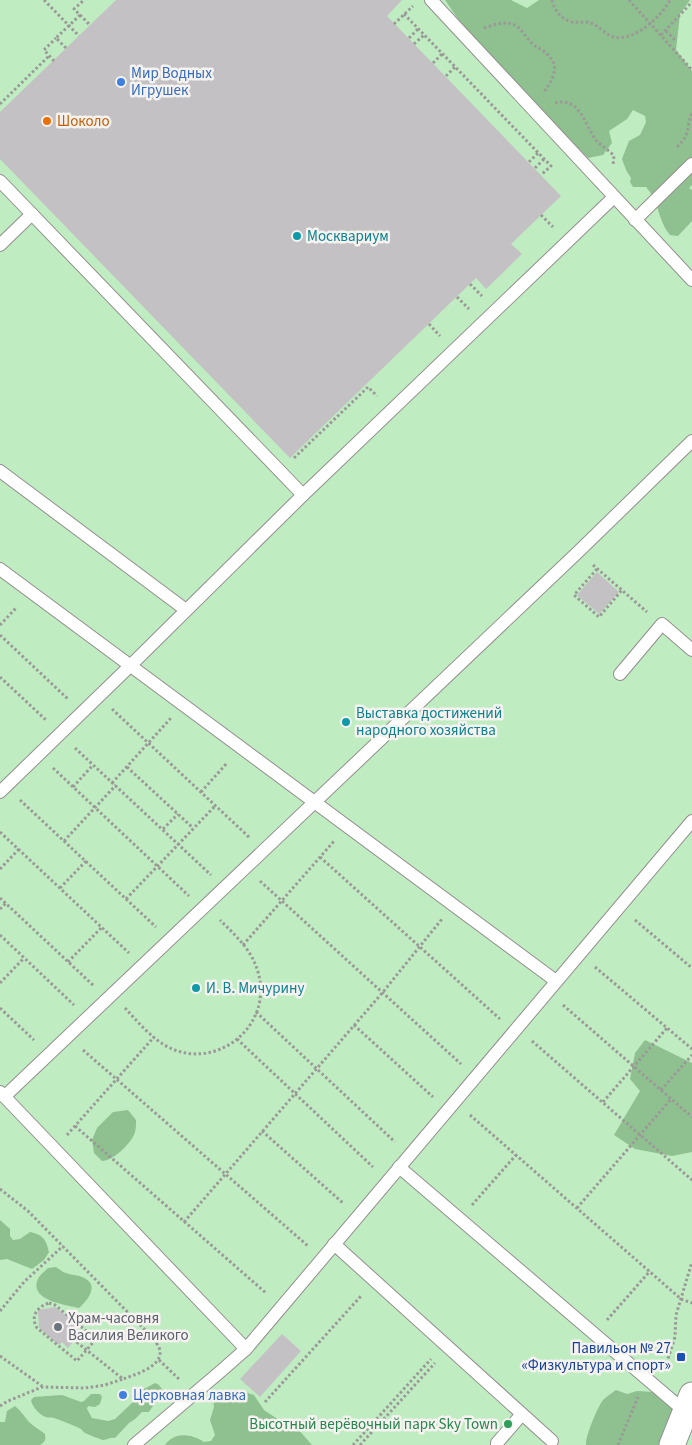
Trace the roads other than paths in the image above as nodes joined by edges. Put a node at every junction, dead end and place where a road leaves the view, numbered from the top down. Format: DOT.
graph roads {
  1 [pos="431,0"];
  2 [pos="692,164"];
  3 [pos="0,181"];
  4 [pos="614,196"];
  5 [pos="32,214"];
  6 [pos="635,220"];
  7 [pos="0,245"];
  8 [pos="692,280"];
  9 [pos="692,441"];
  10 [pos="0,471"];
  11 [pos="303,495"];
  12 [pos="0,569"];
  13 [pos="186,610"];
  14 [pos="692,650"];
  15 [pos="130,666"];
  16 [pos="620,674"];
  17 [pos="3,789"];
  18 [pos="314,802"];
  19 [pos="692,821"];
  20 [pos="556,982"];
  21 [pos="2,1094"];
  22 [pos="399,1167"];
  23 [pos="334,1244"];
  24 [pos="246,1348"];
  25 [pos="690,1408"];
  26 [pos="522,1414"];
  27 [pos="552,1441"];
  28 [pos="134,1445"];
  29 [pos="497,1445"];
  30 [pos="672,1445"];
  1 -- 4 [label="lane"];
  2 -- 6 [label="lane"];
  3 -- 5 [label="lane"];
  4 -- 6 [label="lane"];
  4 -- 11 [label="lane"];
  5 -- 7 [label="lane"];
  5 -- 11 [label="lane"];
  6 -- 8 [label="lane"];
  9 -- 18 [label="lane"];
  10 -- 13 [label="lane"];
  11 -- 13 [label="lane"];
  12 -- 15 [label="lane"];
  13 -- 15 [label="lane"];
  14 -- 16 [label="lane"];
  15 -- 17 [label="lane"];
  15 -- 18 [label="lane"];
  18 -- 20 [label="lane"];
  18 -- 21 [label="lane"];
  19 -- 20 [label="lane"];
  20 -- 22 [label="lane"];
  21 -- 24 [label="lane"];
  22 -- 23 [label="lane"];
  22 -- 25 [label="lane"];
  23 -- 24 [label="lane"];
  23 -- 26 [label="lane"];
  24 -- 28 [label="lane"];
  25 -- 30 [label="street"];
  26 -- 27 [label="lane"];
  26 -- 29 [label="lane"];
}
